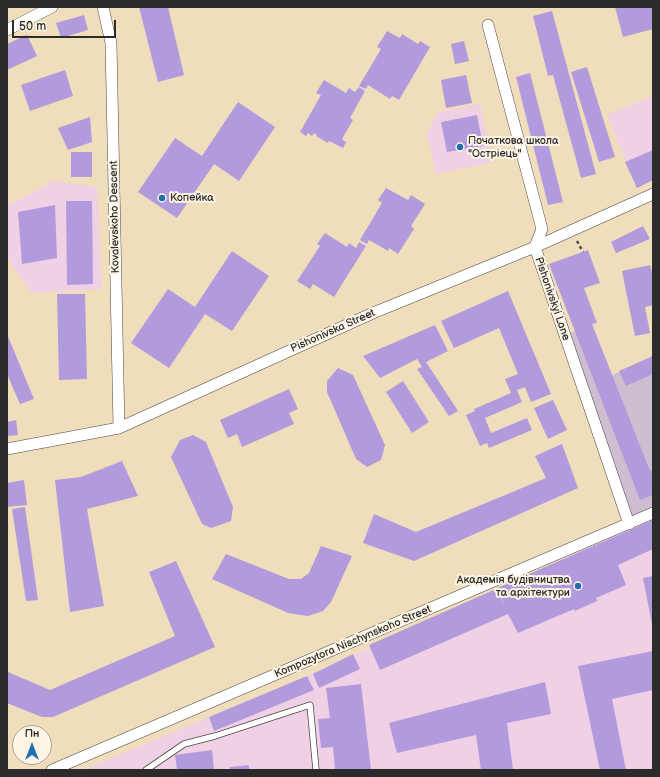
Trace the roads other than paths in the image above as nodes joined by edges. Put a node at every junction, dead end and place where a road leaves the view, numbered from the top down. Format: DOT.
graph roads {
  1 [pos="52,7"];
  2 [pos="103,7"];
  3 [pos="488,25"];
  4 [pos="7,30"];
  5 [pos="653,194"];
  6 [pos="534,247"];
  7 [pos="120,428"];
  8 [pos="7,449"];
  9 [pos="653,514"];
  10 [pos="629,524"];
  11 [pos="52,770"];
  12 [pos="146,770"];
  13 [pos="316,770"];
  1 -- 4 [label="street"];
  2 -- 7 [label="street, Kovalevskoho Descent"];
  3 -- 6 [label="street, Pishonivskyi Lane"];
  5 -- 6 [label="street, Pishonivska Street"];
  6 -- 7 [label="street, Pishonivska Street"];
  6 -- 10 [label="street, Pishonivskyi Lane"];
  7 -- 8 [label="street, Pishonivska Street"];
  9 -- 10 [label="street, Kompozytora Nischynskoho Street"];
  10 -- 11 [label="street, Kompozytora Nischynskoho Street"];
  12 -- 13 [label="lane"];
}
